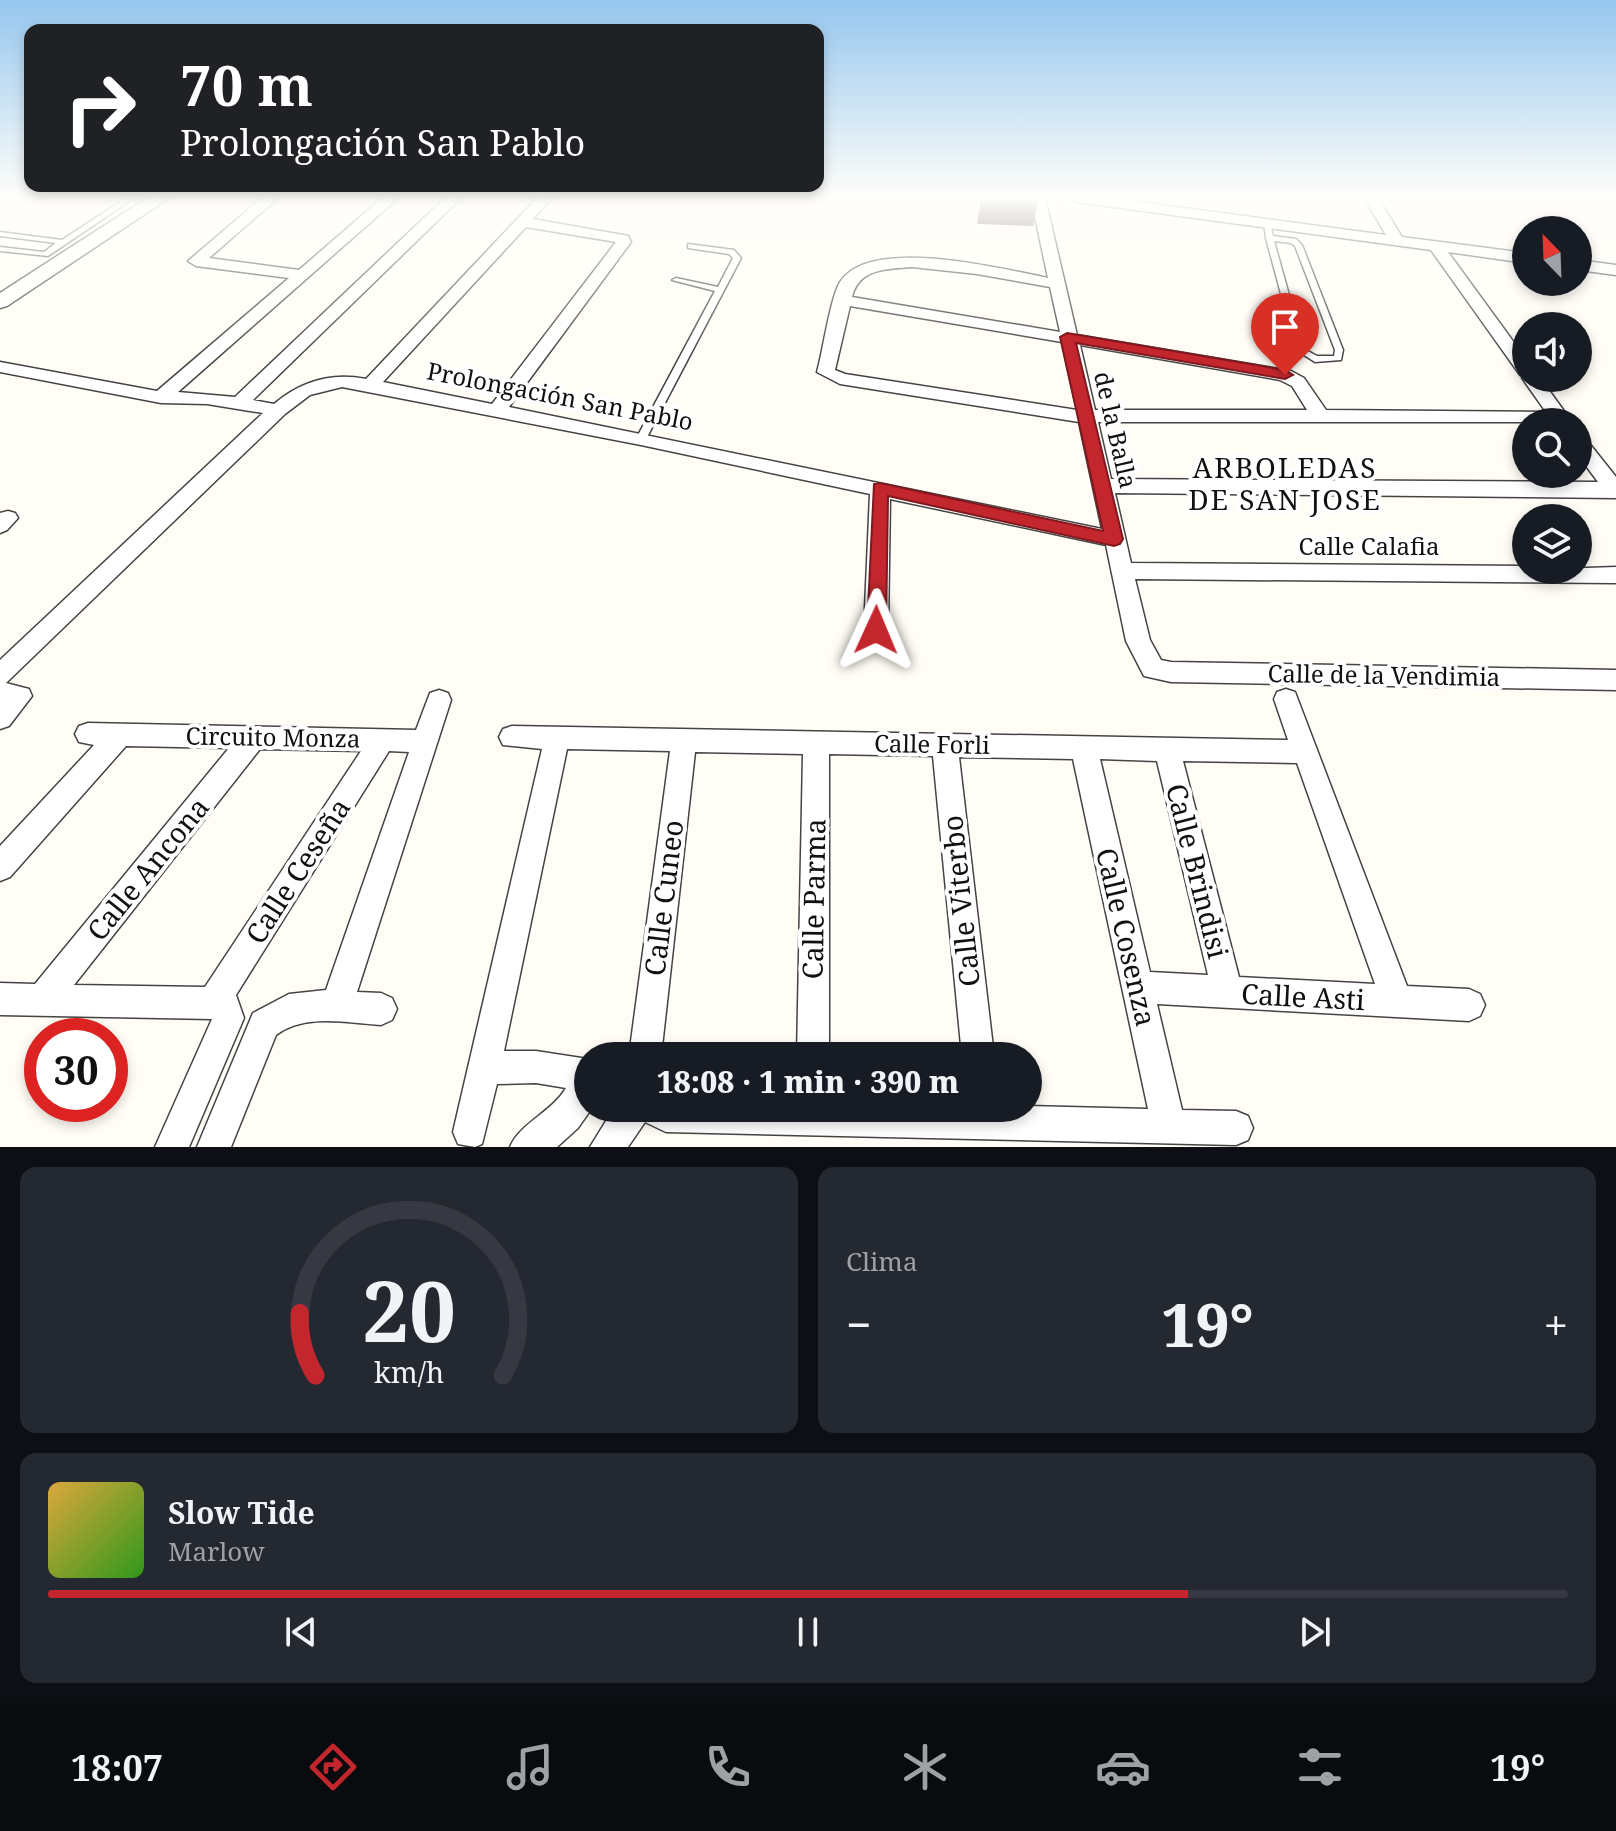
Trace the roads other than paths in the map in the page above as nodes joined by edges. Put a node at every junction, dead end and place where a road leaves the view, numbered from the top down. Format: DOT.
graph roads {
  1 [pos="16,252"];
  2 [pos="46,252"];
  3 [pos="64,252"];
  4 [pos="207,252"];
  5 [pos="330,252"];
  6 [pos="398,252"];
  7 [pos="496,252"];
  8 [pos="617,252"];
  9 [pos="721,252"];
  10 [pos="1050,252"];
  11 [pos="1273,252"];
  12 [pos="1301,252"];
  13 [pos="1440,252"];
  14 [pos="1477,252"];
  15 [pos="1512,256"];
  16 [pos="1592,267"];
  17 [pos="1616,270"];
  18 [pos="303,275"];
  19 [pos="676,280"];
  20 [pos="1057,284"];
  21 [pos="720,290"];
  22 [pos="843,300"];
  23 [pos="0,302"];
  24 [pos="1067,337"];
  25 [pos="1512,352"];
  26 [pos="0,367"];
  27 [pos="369,386"];
  28 [pos="161,397"];
  29 [pos="240,402"];
  30 [pos="278,410"];
  31 [pos="495,412"];
  32 [pos="1321,416"];
  33 [pos="1086,417"];
  34 [pos="1512,419"];
  35 [pos="641,439"];
  36 [pos="1592,460"];
  37 [pos="1102,486"];
  38 [pos="880,488"];
  39 [pos="1615,490"];
  40 [pos="1114,539"];
  41 [pos="1121,571"];
  42 [pos="1616,575"];
  43 [pos="876,630"];
  44 [pos="1153,669"];
  45 [pos="0,675"];
  46 [pos="1616,680"];
  47 [pos="10,694"];
  48 [pos="1286,699"];
  49 [pos="439,700"];
  50 [pos="0,718"];
  51 [pos="88,734"];
  52 [pos="120,735"];
  53 [pos="254,737"];
  54 [pos="512,737"];
  55 [pos="557,738"];
  56 [pos="382,740"];
  57 [pos="684,740"];
  58 [pos="425,741"];
  59 [pos="816,743"];
  60 [pos="945,745"];
  61 [pos="1084,748"];
  62 [pos="1167,750"];
  63 [pos="1307,752"];
  64 [pos="0,867"];
  65 [pos="1138,987"];
  66 [pos="1228,993"];
  67 [pos="0,999"];
  68 [pos="42,1000"];
  69 [pos="1397,1001"];
  70 [pos="213,1003"];
  71 [pos="1469,1005"];
  72 [pos="336,1008"];
  73 [pos="381,1009"];
  74 [pos="647,1042"];
  75 [pos="813,1042"];
  76 [pos="977,1042"];
  77 [pos="485,1068"];
  78 [pos="574,1072"];
  79 [pos="574,1105"];
  80 [pos="1042,1118"];
  81 [pos="625,1122"];
  82 [pos="1169,1126"];
  83 [pos="1236,1128"];
  84 [pos="470,1132"];
  85 [pos="172,1147"];
  86 [pos="214,1147"];
  87 [pos="527,1147"];
  88 [pos="607,1147"];
  1 -- 2 [label="lane"];
  3 -- 23 [label="street"];
  4 -- 18 [label="street"];
  5 -- 18 [label="street"];
  6 -- 29 [label="street"];
  7 -- 27 [label="street"];
  8 -- 31 [label="street"];
  9 -- 21 [label="lane"];
  10 -- 20 [label="street, de la Balla"];
  11 -- 12 [label="lane"];
  13 -- 25 [label="street"];
  14 -- 15 [label="street"];
  16 -- 17 [label="street"];
  18 -- 28 [label="street"];
  19 -- 21 [label="lane"];
  20 -- 22 [label="street"];
  20 -- 24 [label="street, de la Balla"];
  21 -- 35 [label="lane"];
  22 -- 24 [label="street"];
  22 -- 33 [label="street"];
  24 -- 32 [label="street"];
  24 -- 33 [label="street, de la Balla"];
  26 -- 28 [label="street"];
  27 -- 30 [label="street, Prolongación San Pablo"];
  27 -- 31 [label="street, Prolongación San Pablo"];
  28 -- 29 [label="street"];
  29 -- 30 [label="street"];
  30 -- 45 [label="street, Prolongación San Pablo"];
  31 -- 35 [label="street, Prolongación San Pablo"];
  32 -- 33 [label="street"];
  32 -- 34 [label="street"];
  33 -- 37 [label="street, de la Balla"];
  35 -- 38 [label="street, Prolongación San Pablo"];
  36 -- 39 [label="street"];
  37 -- 39 [label="street"];
  37 -- 40 [label="street, de la Balla"];
  38 -- 40 [label="street, Prolongación San Pablo"];
  38 -- 43 [label="street"];
  40 -- 41 [label="street, de la Balla"];
  41 -- 42 [label="street, Calle Calafia"];
  41 -- 44 [label="street, de la Balla"];
  44 -- 46 [label="street, Calle de la Vendimia"];
  47 -- 50 [label="street"];
  48 -- 63 [label="street"];
  49 -- 58 [label="street"];
  51 -- 52 [label="street, Circuito Monza"];
  52 -- 53 [label="street, Circuito Monza"];
  52 -- 64 [label="street"];
  53 -- 56 [label="street, Circuito Monza"];
  53 -- 68 [label="street, Calle Ancona"];
  54 -- 55 [label="street, Calle Forli"];
  55 -- 57 [label="street, Calle Forli"];
  55 -- 77 [label="street"];
  56 -- 58 [label="street, Circuito Monza"];
  56 -- 70 [label="street, Calle Ceseña"];
  57 -- 59 [label="street, Calle Forli"];
  57 -- 74 [label="street, Calle Cuneo"];
  58 -- 72 [label="street"];
  59 -- 60 [label="street, Calle Forli"];
  59 -- 75 [label="street, Calle Parma"];
  60 -- 61 [label="street, Calle Forli"];
  60 -- 76 [label="street, Calle Viterbo"];
  61 -- 62 [label="street, Calle Forli"];
  61 -- 65 [label="street, Calle Cosenza"];
  62 -- 63 [label="street, Calle Forli"];
  62 -- 66 [label="street, Calle Brindisi"];
  63 -- 69 [label="street"];
  65 -- 66 [label="street, Calle Asti"];
  65 -- 82 [label="street, Calle Cosenza"];
  66 -- 69 [label="street, Calle Asti"];
  67 -- 68 [label="street"];
  68 -- 70 [label="street"];
  69 -- 71 [label="street, Calle Asti"];
  70 -- 85 [label="street"];
  72 -- 73 [label="street"];
  72 -- 86 [label="street"];
  77 -- 78 [label="street"];
  77 -- 84 [label="street"];
  79 -- 87 [label="street"];
  80 -- 82 [label="street"];
  81 -- 88 [label="street"];
  82 -- 83 [label="street"];
}
